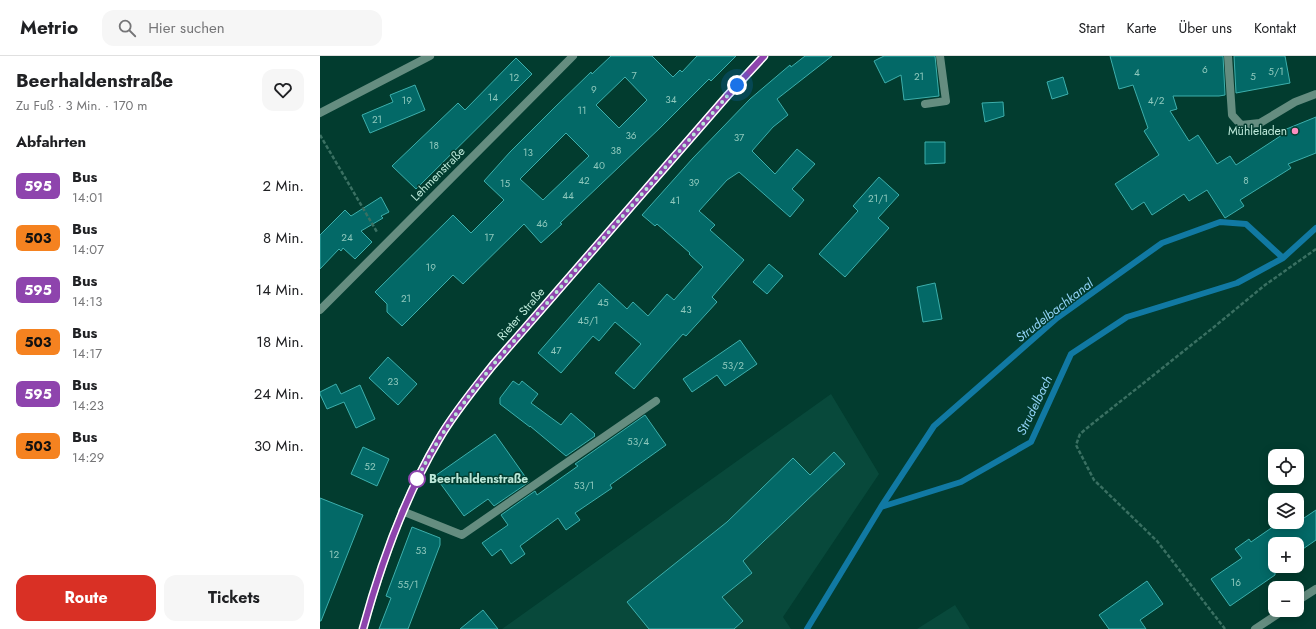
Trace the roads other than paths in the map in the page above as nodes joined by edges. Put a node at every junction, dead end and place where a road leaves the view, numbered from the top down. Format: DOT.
graph roads {
  1 [pos="430,56"];
  2 [pos="573,56"];
  3 [pos="764,56"];
  4 [pos="940,56"];
  5 [pos="1228,56"];
  6 [pos="1316,94"];
  7 [pos="925,104"];
  8 [pos="320,113"];
  9 [pos="320,310"];
  10 [pos="656,401"];
  11 [pos="402,511"];
  12 [pos="1316,589"];
  13 [pos="1304,597"];
  14 [pos="1273,617"];
  15 [pos="363,629"];
  16 [pos="1255,629"];
  1 -- 8 [label="street"];
  2 -- 9 [label="street, Lehmenstraße"];
  3 -- 11 [label="street, Rieter Straße"];
  4 -- 7 [label="street"];
  5 -- 6 [label="street"];
  10 -- 11 [label="street"];
  11 -- 15 [label="street, Rieter Straße"];
  12 -- 13 [label="street"];
  14 -- 16 [label="street"];
}
